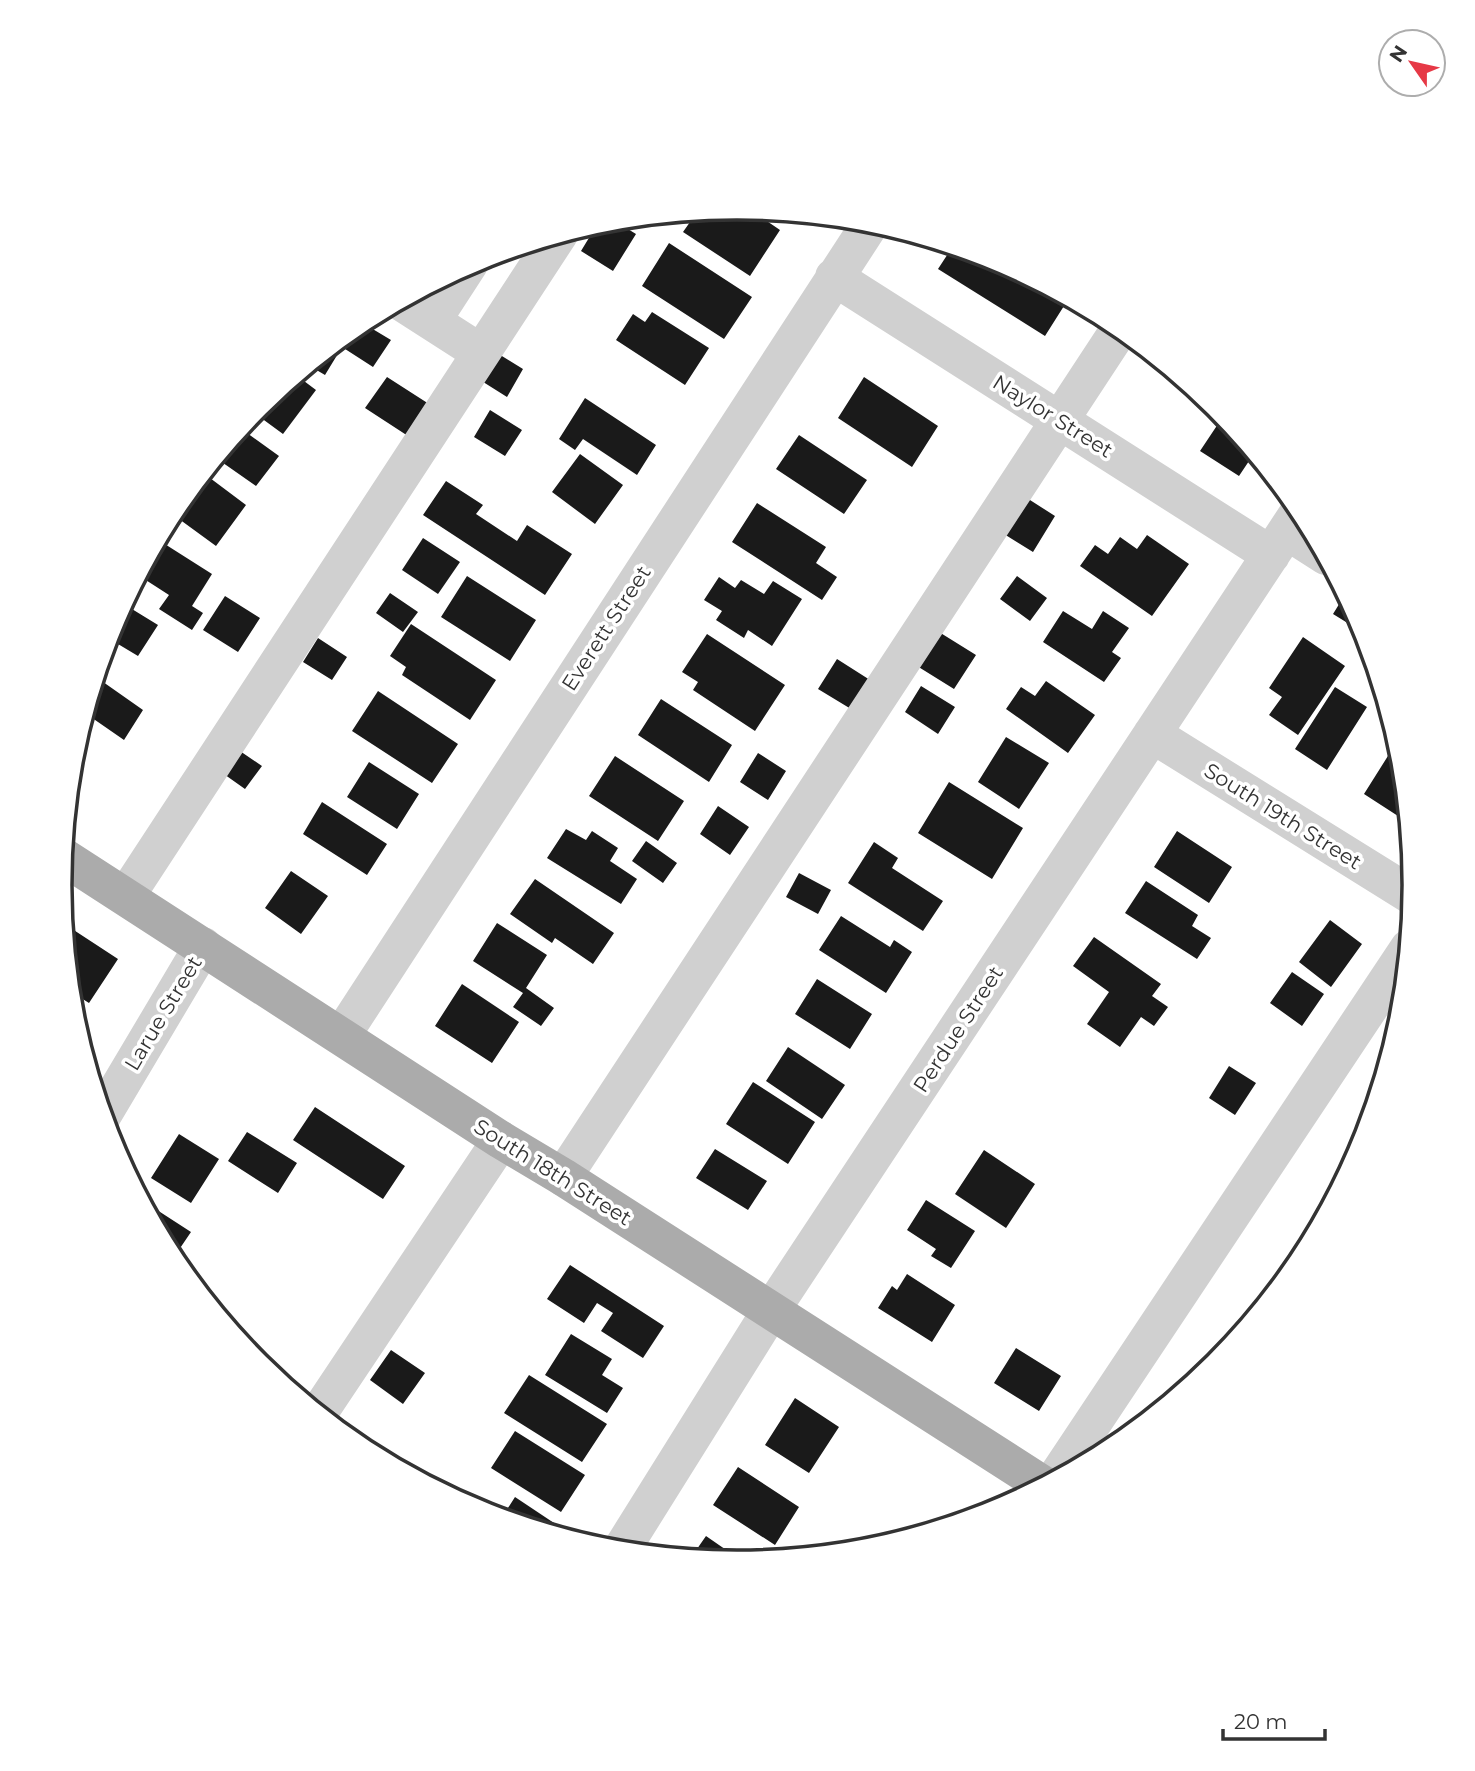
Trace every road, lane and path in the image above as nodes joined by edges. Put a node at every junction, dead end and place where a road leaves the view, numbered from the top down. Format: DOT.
graph roads {
  1 [pos="864,232"];
  2 [pos="551,247"];
  3 [pos="834,277"];
  4 [pos="458,281"];
  5 [pos="409,307"];
  6 [pos="432,321"];
  7 [pos="1114,337"];
  8 [pos="481,353"];
  9 [pos="1060,421"];
  10 [pos="1286,532"];
  11 [pos="1310,546"];
  12 [pos="1152,734"];
  13 [pos="73,863"];
  14 [pos="1403,890"];
  15 [pos="126,896"];
  16 [pos="203,947"];
  17 [pos="1399,963"];
  18 [pos="342,1035"];
  19 [pos="109,1104"];
  20 [pos="501,1140"];
  21 [pos="563,1177"];
  22 [pos="770,1312"];
  23 [pos="323,1406"];
  24 [pos="1065,1465"];
  25 [pos="1036,1481"];
  26 [pos="627,1541"];
  1 -- 3 [label="street, Everett Street"];
  2 -- 8 [label="street"];
  3 -- 9 [label="street, Naylor Street"];
  3 -- 18 [label="street, Everett Street"];
  4 -- 6 [label="street"];
  5 -- 6 [label="street"];
  6 -- 8 [label="street"];
  7 -- 9 [label="street"];
  8 -- 15 [label="street"];
  9 -- 10 [label="street, Naylor Street"];
  9 -- 21 [label="street"];
  10 -- 11 [label="street, Naylor Street"];
  10 -- 12 [label="street, Perdue Street"];
  12 -- 14 [label="street, South 19th Street"];
  12 -- 22 [label="street, Perdue Street"];
  13 -- 15 [label="main road, South 18th Street"];
  15 -- 16 [label="main road, South 18th Street"];
  16 -- 18 [label="main road, South 18th Street"];
  16 -- 19 [label="street, Larue Street"];
  17 -- 24 [label="street"];
  18 -- 20 [label="main road, South 18th Street"];
  20 -- 21 [label="main road, South 18th Street"];
  20 -- 23 [label="street"];
  21 -- 22 [label="main road, South 18th Street"];
  22 -- 25 [label="main road, South 18th Street"];
  22 -- 26 [label="street, Perdue Street"];
}
